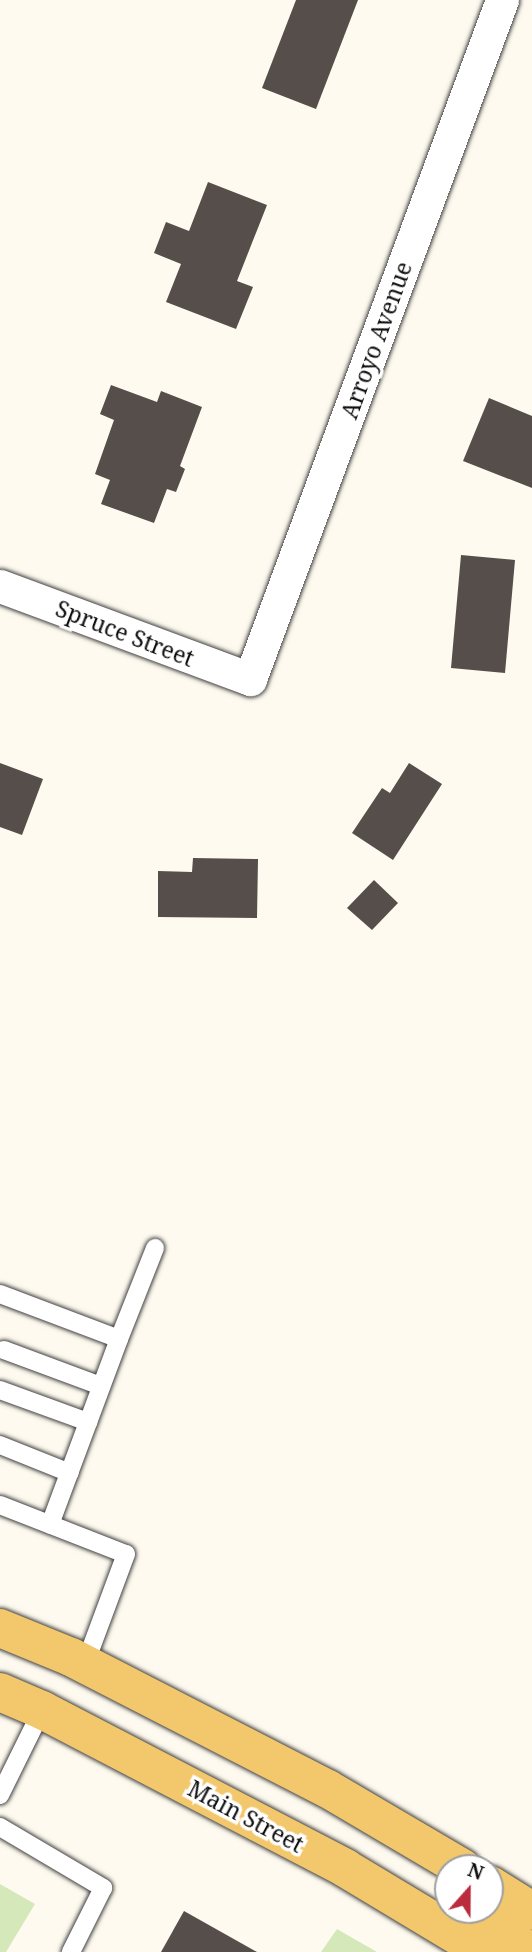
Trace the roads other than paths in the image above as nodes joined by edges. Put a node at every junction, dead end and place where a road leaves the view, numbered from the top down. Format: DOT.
graph roads {
  1 [pos="502,0"];
  2 [pos="0,586"];
  3 [pos="250,680"];
  4 [pos="155,1248"];
  5 [pos="0,1294"];
  6 [pos="119,1339"];
  7 [pos="4,1350"];
  8 [pos="101,1385"];
  9 [pos="0,1390"];
  10 [pos="88,1422"];
  11 [pos="0,1445"];
  12 [pos="70,1473"];
  13 [pos="0,1505"];
  14 [pos="50,1525"];
  15 [pos="0,1628"];
  16 [pos="85,1664"];
  17 [pos="0,1692"];
  18 [pos="43,1710"];
  19 [pos="0,1795"];
  20 [pos="0,1827"];
  21 [pos="438,1854"];
  22 [pos="345,1868"];
  23 [pos="504,1894"];
  24 [pos="434,1901"];
  25 [pos="532,1911"];
  26 [pos="481,1924"];
  27 [pos="71,1952"];
  28 [pos="485,1952"];
  29 [pos="532,1952"];
  1 -- 3 [label="street, Arroyo Avenue"];
  2 -- 3 [label="street, Spruce Street"];
  4 -- 6 [label="lane"];
  5 -- 6 [label="lane"];
  6 -- 8 [label="lane"];
  7 -- 8 [label="lane"];
  8 -- 10 [label="lane"];
  9 -- 10 [label="lane"];
  10 -- 12 [label="lane"];
  11 -- 12 [label="lane"];
  12 -- 14 [label="lane"];
  13 -- 14 [label="lane"];
  14 -- 16 [label="lane"];
  15 -- 16 [label="main road"];
  16 -- 21 [label="main road"];
  17 -- 18 [label="main road, Main Street"];
  18 -- 19 [label="lane"];
  18 -- 22 [label="main road, Main Street"];
  20 -- 27 [label="lane"];
  22 -- 24 [label="main road"];
  22 -- 28 [label="main road, Main Street"];
  23 -- 25 [label="main road"];
  26 -- 29 [label="main road"];
}
